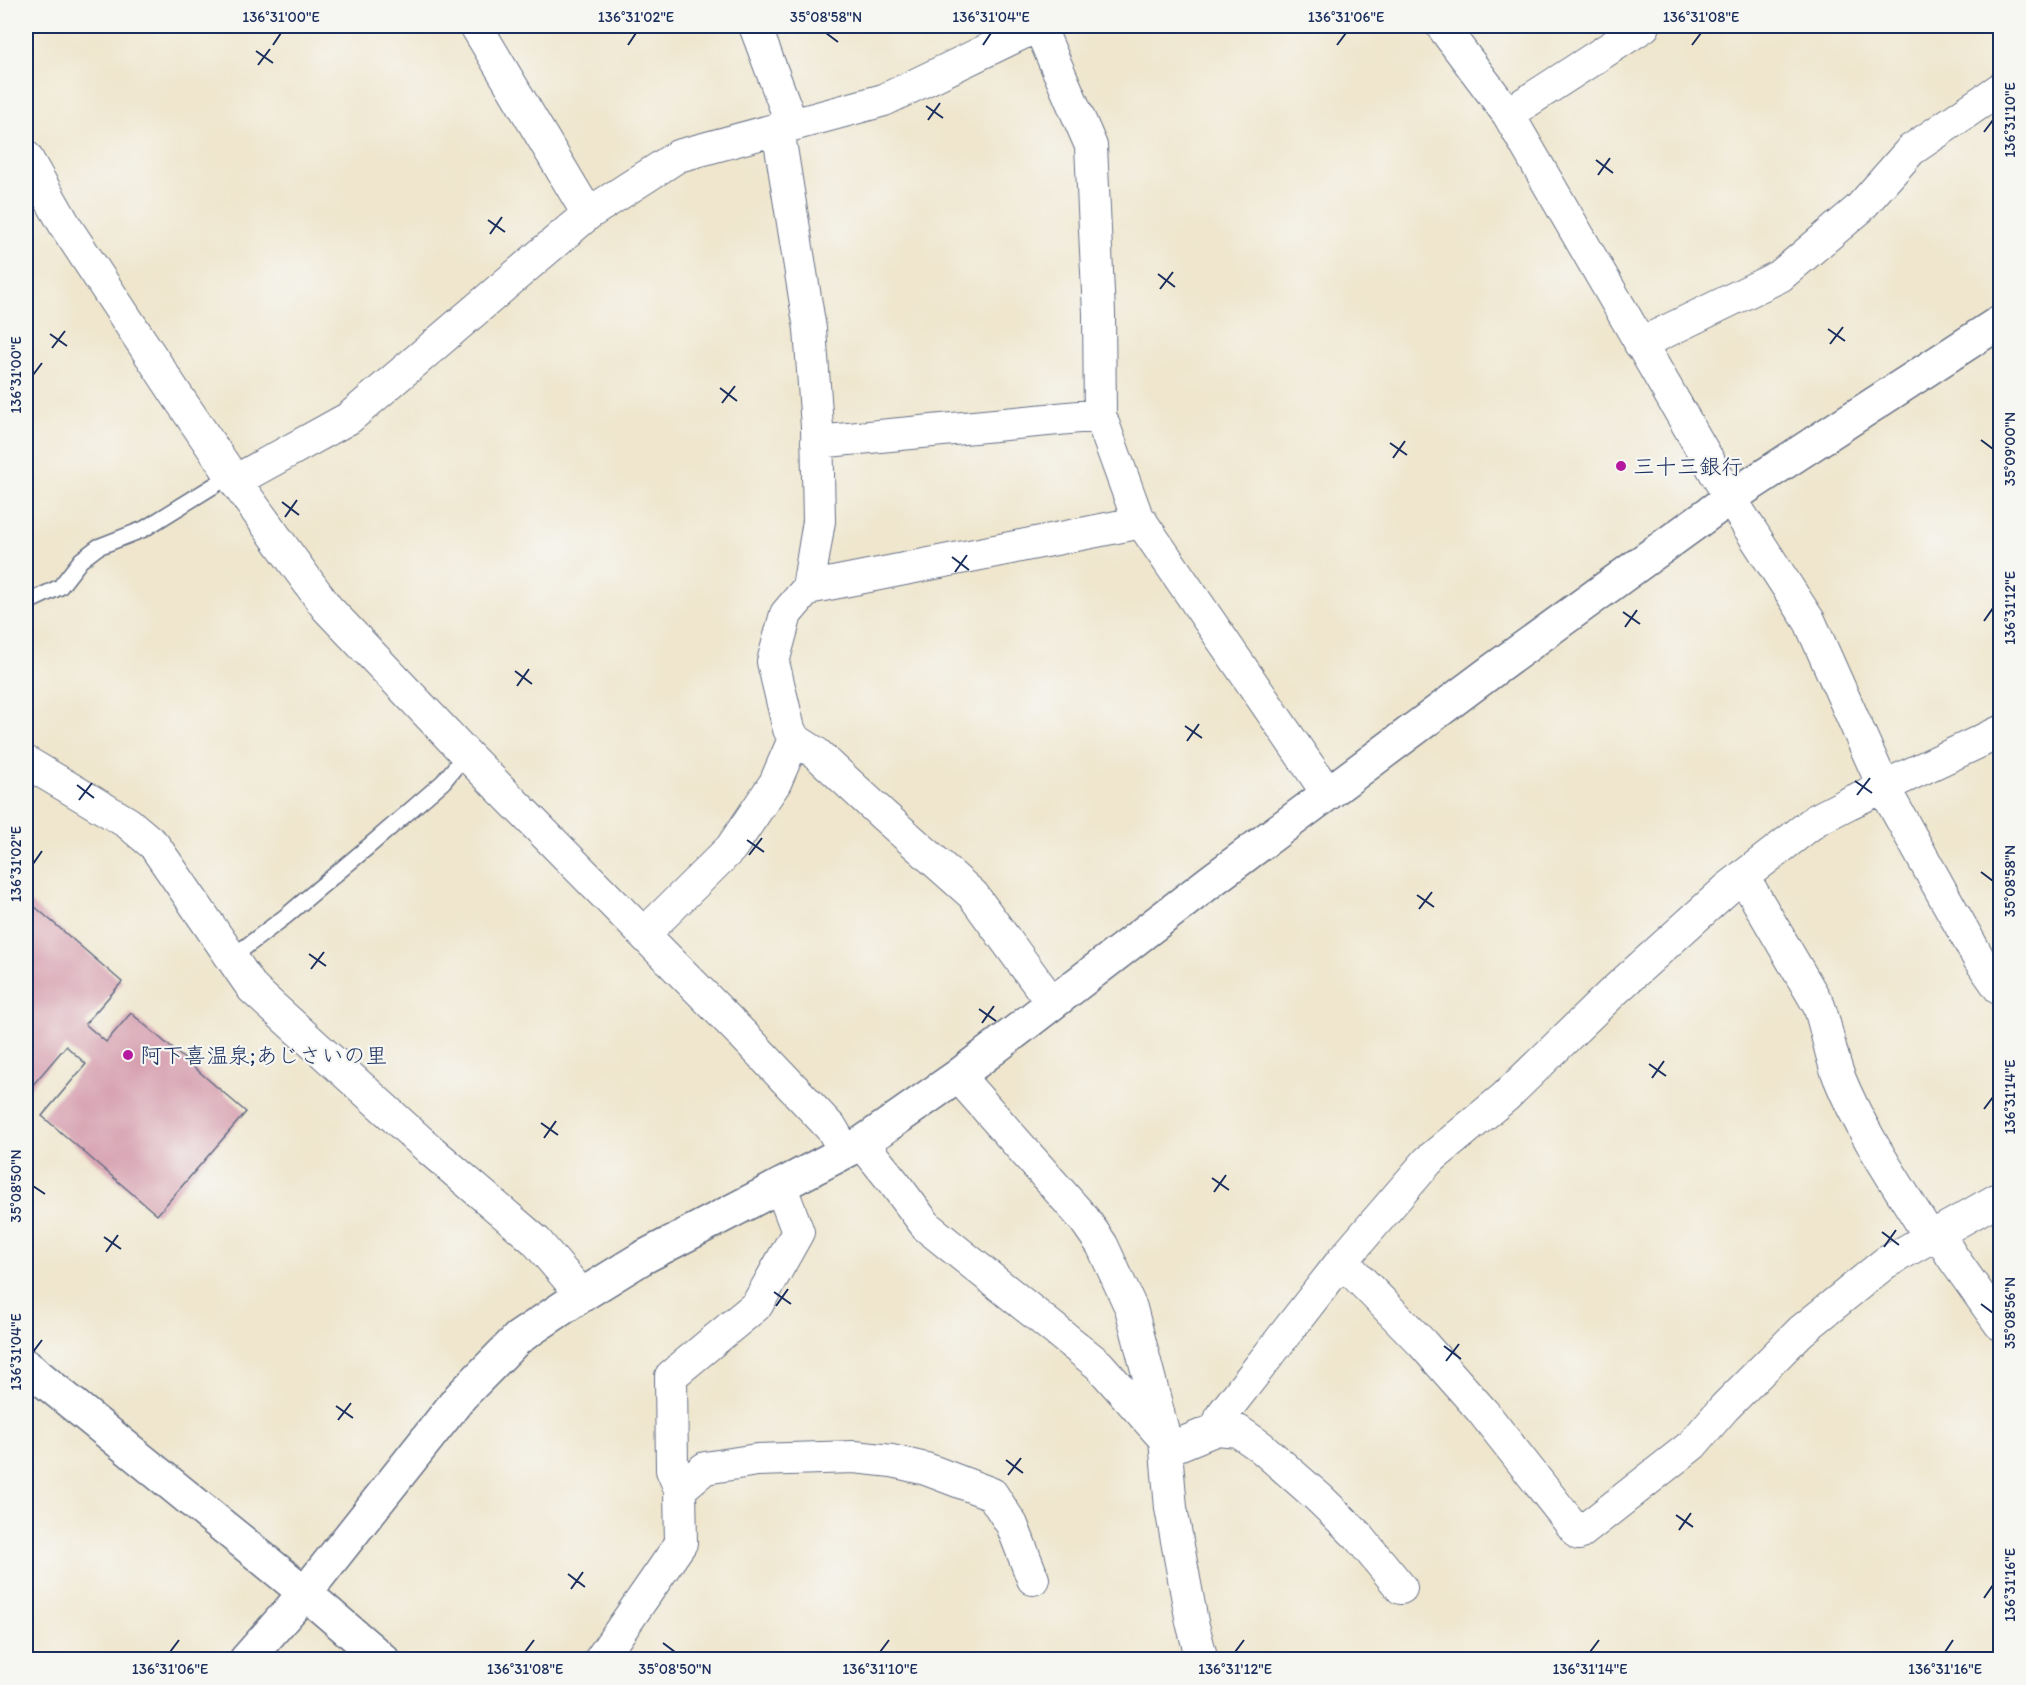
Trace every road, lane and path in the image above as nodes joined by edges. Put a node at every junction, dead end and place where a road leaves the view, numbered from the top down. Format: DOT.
graph roads {
  1 [pos="476,26"];
  2 [pos="755,26"];
  3 [pos="1038,26"];
  4 [pos="1442,26"];
  5 [pos="1644,26"];
  6 [pos="2001,89"];
  7 [pos="1508,114"];
  8 [pos="785,127"];
  9 [pos="26,157"];
  10 [pos="588,214"];
  11 [pos="2001,322"];
  12 [pos="1640,344"];
  13 [pos="1100,415"];
  14 [pos="817,442"];
  15 [pos="233,478"];
  16 [pos="1730,498"];
  17 [pos="1142,522"];
  18 [pos="808,588"];
  19 [pos="26,603"];
  20 [pos="2001,732"];
  21 [pos="794,739"];
  22 [pos="466,754"];
  23 [pos="26,762"];
  24 [pos="1884,788"];
  25 [pos="1328,794"];
  26 [pos="1743,876"];
  27 [pos="644,934"];
  28 [pos="231,958"];
  29 [pos="2001,989"];
  30 [pos="1052,1003"];
  31 [pos="958,1076"];
  32 [pos="853,1147"];
  33 [pos="780,1185"];
  34 [pos="2001,1198"];
  35 [pos="1934,1235"];
  36 [pos="1342,1261"];
  37 [pos="582,1295"];
  38 [pos="2001,1324"];
  39 [pos="26,1366"];
  40 [pos="1217,1429"];
  41 [pos="1165,1444"];
  42 [pos="680,1490"];
  43 [pos="1033,1579"];
  44 [pos="1401,1588"];
  45 [pos="305,1593"];
  46 [pos="246,1659"];
  47 [pos="383,1659"];
  48 [pos="600,1659"];
  49 [pos="1202,1659"];
  1 -- 10 [label="street"];
  2 -- 8 [label="street"];
  3 -- 8 [label="street"];
  3 -- 13 [label="street"];
  4 -- 7 [label="street"];
  5 -- 7 [label="street"];
  6 -- 12 [label="street"];
  7 -- 12 [label="street"];
  8 -- 10 [label="street"];
  8 -- 14 [label="street"];
  9 -- 15 [label="street"];
  10 -- 15 [label="street"];
  11 -- 16 [label="street"];
  12 -- 16 [label="street"];
  13 -- 14 [label="street"];
  13 -- 17 [label="street"];
  14 -- 18 [label="street"];
  15 -- 19 [label="lane"];
  15 -- 22 [label="street"];
  16 -- 24 [label="street"];
  16 -- 25 [label="street"];
  17 -- 18 [label="street"];
  17 -- 25 [label="street"];
  18 -- 21 [label="street"];
  20 -- 24 [label="street"];
  21 -- 27 [label="street"];
  21 -- 30 [label="street"];
  22 -- 27 [label="street"];
  22 -- 28 [label="lane"];
  23 -- 28 [label="street"];
  24 -- 26 [label="street"];
  24 -- 29 [label="street"];
  25 -- 30 [label="street"];
  26 -- 35 [label="street"];
  26 -- 36 [label="street"];
  27 -- 32 [label="street"];
  28 -- 37 [label="street"];
  30 -- 31 [label="street"];
  31 -- 32 [label="street"];
  31 -- 41 [label="street"];
  32 -- 33 [label="street"];
  32 -- 41 [label="street"];
  33 -- 37 [label="street"];
  33 -- 42 [label="street"];
  34 -- 35 [label="street"];
  35 -- 36 [label="street"];
  35 -- 38 [label="street"];
  36 -- 40 [label="street"];
  37 -- 45 [label="street"];
  39 -- 45 [label="street"];
  40 -- 41 [label="street"];
  40 -- 44 [label="street"];
  41 -- 49 [label="street"];
  42 -- 43 [label="street"];
  42 -- 48 [label="street"];
  45 -- 46 [label="street"];
  45 -- 47 [label="street"];
}
